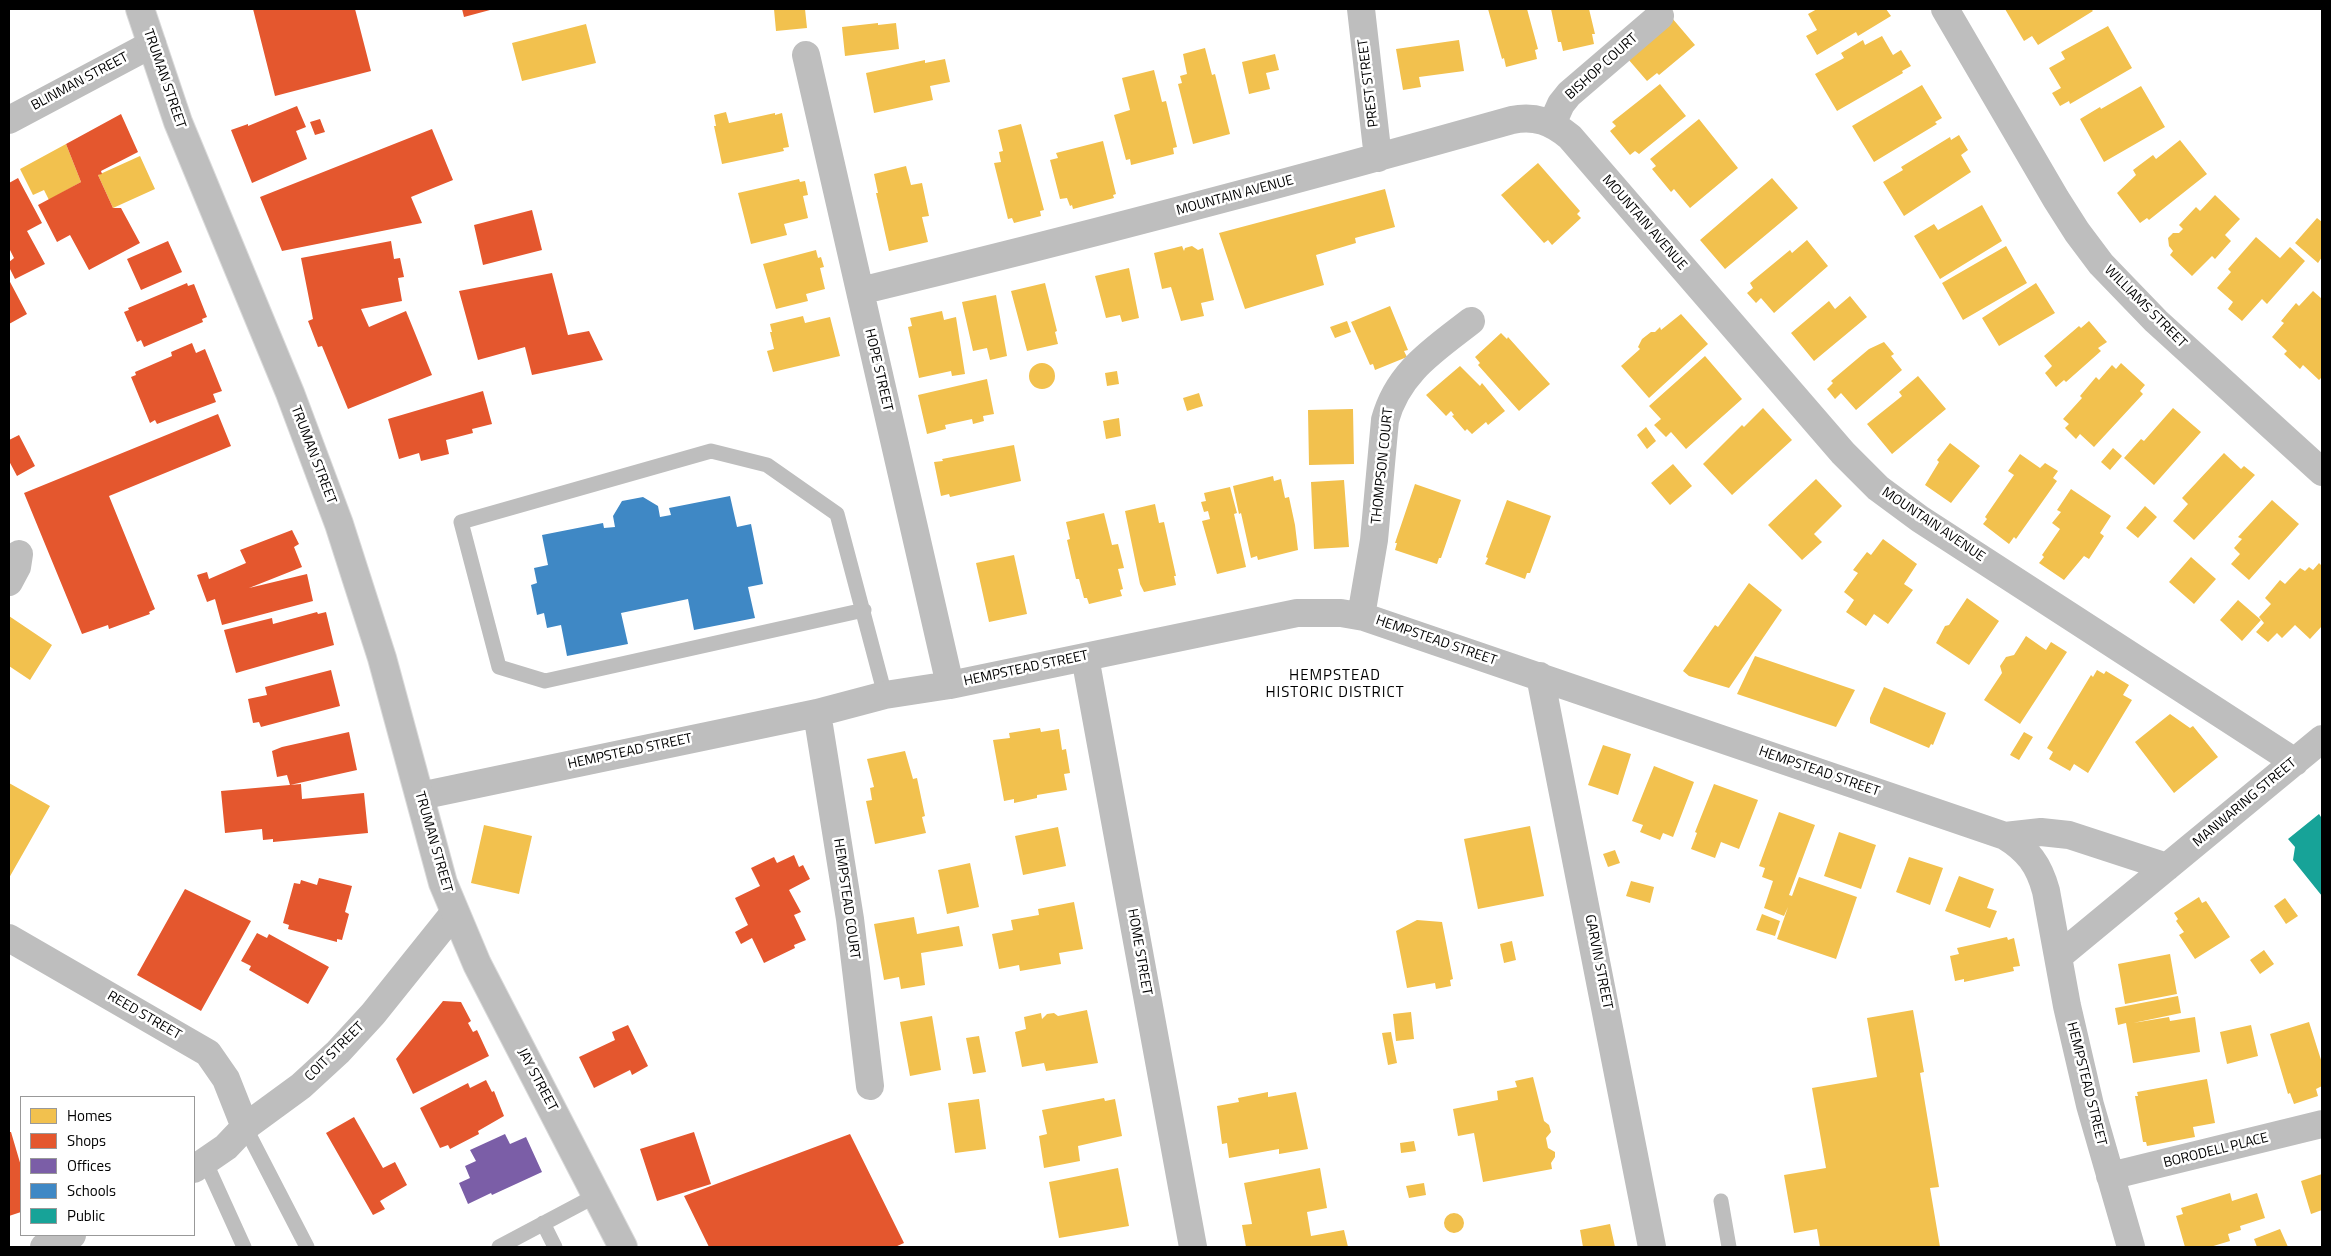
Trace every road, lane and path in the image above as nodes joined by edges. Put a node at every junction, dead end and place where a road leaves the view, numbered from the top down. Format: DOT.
graph roads {
  1 [pos="140,9"];
  2 [pos="1361,9"];
  3 [pos="1945,9"];
  4 [pos="1660,16"];
  5 [pos="152,44"];
  6 [pos="806,55"];
  7 [pos="9,120"];
  8 [pos="1552,124"];
  9 [pos="1378,158"];
  10 [pos="860,291"];
  11 [pos="1471,321"];
  12 [pos="2322,472"];
  13 [pos="20,554"];
  14 [pos="9,582"];
  15 [pos="864,610"];
  16 [pos="1362,616"];
  17 [pos="1085,657"];
  18 [pos="1540,676"];
  19 [pos="950,686"];
  20 [pos="885,696"];
  21 [pos="817,713"];
  22 [pos="2322,739"];
  23 [pos="2294,762"];
  24 [pos="420,796"];
  25 [pos="2005,836"];
  26 [pos="2167,867"];
  27 [pos="454,913"];
  28 [pos="9,938"];
  29 [pos="2059,956"];
  30 [pos="870,1086"];
  31 [pos="2322,1124"];
  32 [pos="245,1127"];
  33 [pos="199,1165"];
  34 [pos="2110,1176"];
  35 [pos="597,1195"];
  36 [pos="1721,1201"];
  37 [pos="543,1223"];
  38 [pos="70,1236"];
  39 [pos="44,1247"];
  40 [pos="244,1247"];
  41 [pos="307,1247"];
  42 [pos="499,1247"];
  43 [pos="555,1247"];
  44 [pos="622,1247"];
  45 [pos="1193,1247"];
  46 [pos="1652,1247"];
  47 [pos="1729,1247"];
  48 [pos="2131,1247"];
  1 -- 5 [label="street, TRUMAN STREET"];
  2 -- 9 [label="street, PREST STREET"];
  3 -- 12 [label="street, WILLIAMS STREET"];
  4 -- 8 [label="street, BISHOP COURT"];
  5 -- 7 [label="street, BLINMAN STREET"];
  5 -- 24 [label="street, TRUMAN STREET"];
  6 -- 10 [label="street, HOPE STREET"];
  8 -- 9 [label="street, MOUNTAIN AVENUE"];
  8 -- 23 [label="street, MOUNTAIN AVENUE"];
  9 -- 10 [label="street, MOUNTAIN AVENUE"];
  10 -- 19 [label="street, HOPE STREET"];
  11 -- 16 [label="street, THOMPSON COURT"];
  13 -- 14 [label="street"];
  15 -- 15 [label="lane"];
  15 -- 20 [label="lane"];
  16 -- 17 [label="street, HEMPSTEAD STREET"];
  16 -- 18 [label="street, HEMPSTEAD STREET"];
  17 -- 19 [label="street, HEMPSTEAD STREET"];
  17 -- 45 [label="street, HOME STREET"];
  18 -- 25 [label="street, HEMPSTEAD STREET"];
  18 -- 46 [label="street, GARVIN STREET"];
  19 -- 20 [label="street, HEMPSTEAD STREET"];
  20 -- 21 [label="street, HEMPSTEAD STREET"];
  21 -- 24 [label="street, HEMPSTEAD STREET"];
  21 -- 30 [label="street, HEMPSTEAD COURT"];
  22 -- 23 [label="street, MANWARING STREET"];
  23 -- 26 [label="street, MANWARING STREET"];
  24 -- 27 [label="street, TRUMAN STREET"];
  25 -- 26 [label="street"];
  25 -- 29 [label="street, HEMPSTEAD STREET"];
  26 -- 29 [label="street, MANWARING STREET"];
  27 -- 32 [label="street, COIT STREET"];
  27 -- 35 [label="street, JAY STREET"];
  28 -- 32 [label="street, REED STREET"];
  29 -- 34 [label="street, HEMPSTEAD STREET"];
  31 -- 34 [label="street, BORODELL PLACE"];
  32 -- 33 [label="street, COIT STREET"];
  32 -- 41 [label="lane"];
  33 -- 40 [label="lane"];
  34 -- 48 [label="street, HEMPSTEAD STREET"];
  35 -- 37 [label="lane"];
  35 -- 44 [label="street, JAY STREET"];
  36 -- 47 [label="lane"];
  37 -- 42 [label="lane"];
  37 -- 43 [label="lane"];
  38 -- 39 [label="street"];
}
